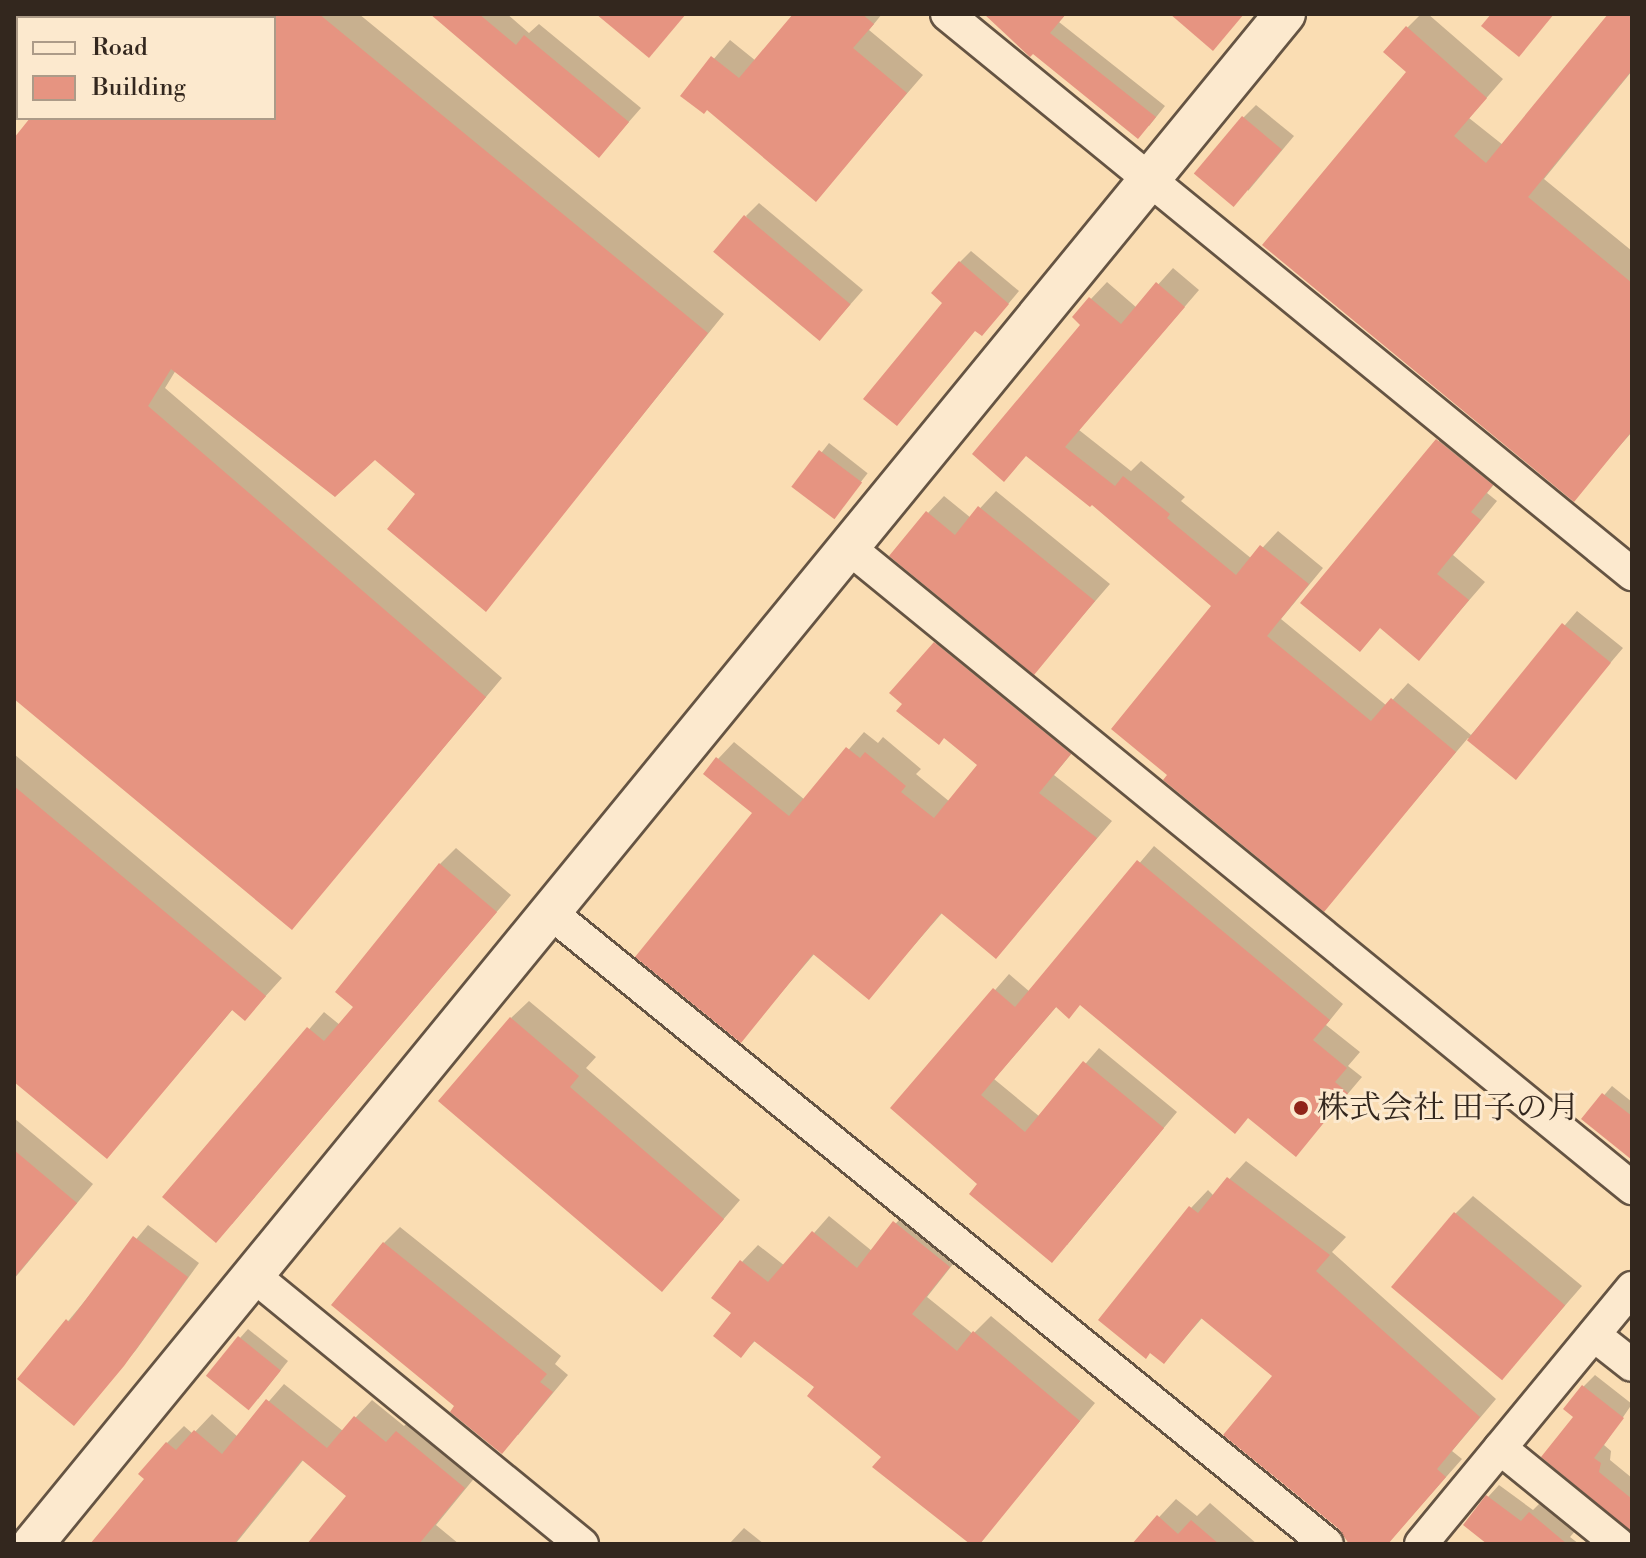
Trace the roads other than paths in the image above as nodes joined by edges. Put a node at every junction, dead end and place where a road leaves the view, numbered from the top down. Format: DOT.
graph roads {
  1 [pos="947,14"];
  2 [pos="1285,14"];
  3 [pos="1148,180"];
  4 [pos="848,547"];
  5 [pos="1632,574"];
  6 [pos="551,913"];
  7 [pos="1632,1188"];
  8 [pos="254,1276"];
  9 [pos="1632,1288"];
  10 [pos="1594,1335"];
  11 [pos="1632,1365"];
  12 [pos="1500,1448"];
  13 [pos="33,1544"];
  14 [pos="582,1544"];
  15 [pos="1327,1544"];
  16 [pos="1421,1544"];
  17 [pos="1618,1544"];
  1 -- 3 [label="street"];
  2 -- 3 [label="street"];
  3 -- 4 [label="street"];
  3 -- 5 [label="street"];
  4 -- 6 [label="street"];
  4 -- 7 [label="street"];
  6 -- 8 [label="street"];
  6 -- 15 [label="street"];
  8 -- 13 [label="street"];
  8 -- 14 [label="street"];
  9 -- 10 [label="street"];
  10 -- 11 [label="street"];
  10 -- 12 [label="street"];
  12 -- 16 [label="street"];
  12 -- 17 [label="street"];
}
